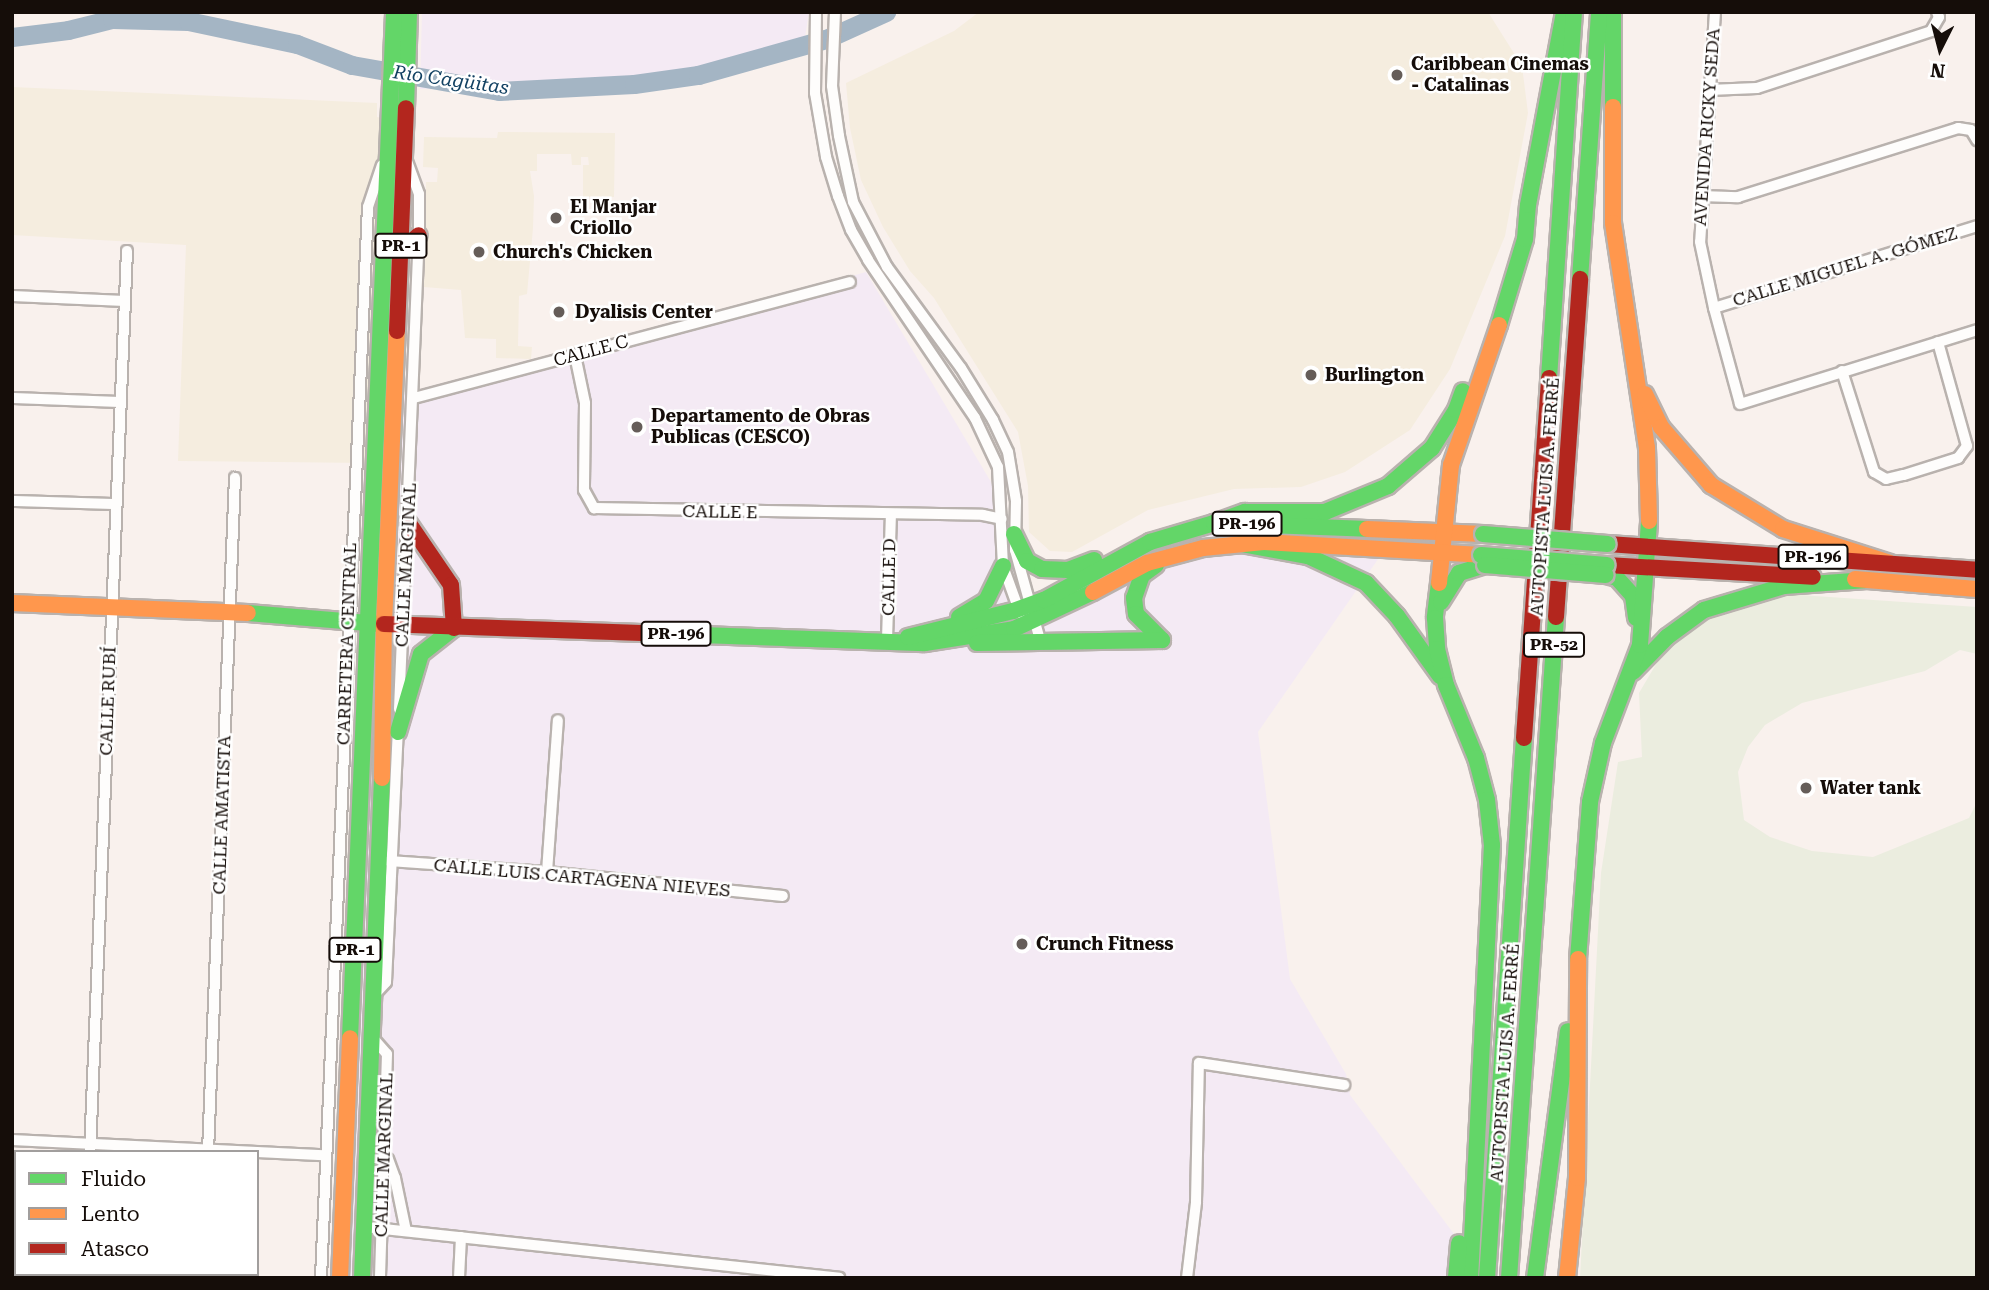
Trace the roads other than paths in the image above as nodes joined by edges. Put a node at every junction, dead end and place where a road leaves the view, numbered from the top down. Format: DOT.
graph roads {
  1 [pos="394,12"];
  2 [pos="409,12"];
  3 [pos="816,12"];
  4 [pos="835,12"];
  5 [pos="1564,12"];
  6 [pos="1574,12"];
  7 [pos="1599,12"];
  8 [pos="1614,12"];
  9 [pos="1715,12"];
  10 [pos="1937,12"];
  11 [pos="1709,90"];
  12 [pos="400,123"];
  13 [pos="1977,140"];
  14 [pos="389,146"];
  15 [pos="1701,196"];
  16 [pos="1528,205"];
  17 [pos="1977,226"];
  18 [pos="419,235"];
  19 [pos="127,251"];
  20 [pos="400,252"];
  21 [pos="850,282"];
  22 [pos="12,296"];
  23 [pos="125,301"];
  24 [pos="1714,309"];
  25 [pos="1977,330"];
  26 [pos="1938,342"];
  27 [pos="575,355"];
  28 [pos="1843,371"];
  29 [pos="1638,378"];
  30 [pos="12,398"];
  31 [pos="414,398"];
  32 [pos="121,402"];
  33 [pos="356,463"];
  34 [pos="374,464"];
  35 [pos="234,478"];
  36 [pos="12,501"];
  37 [pos="116,504"];
  38 [pos="891,514"];
  39 [pos="1002,519"];
  40 [pos="408,522"];
  41 [pos="1214,523"];
  42 [pos="1445,533"];
  43 [pos="1014,534"];
  44 [pos="1150,542"];
  45 [pos="1241,544"];
  46 [pos="1648,545"];
  47 [pos="1442,553"];
  48 [pos="1166,558"];
  49 [pos="1483,560"];
  50 [pos="1890,563"];
  51 [pos="1003,566"];
  52 [pos="1647,569"];
  53 [pos="1606,570"];
  54 [pos="1977,570"];
  55 [pos="1867,580"];
  56 [pos="1977,589"];
  57 [pos="12,603"];
  58 [pos="112,607"];
  59 [pos="1025,607"];
  60 [pos="1436,611"];
  61 [pos="231,612"];
  62 [pos="349,620"];
  63 [pos="366,622"];
  64 [pos="1029,623"];
  65 [pos="384,624"];
  66 [pos="402,625"];
  67 [pos="454,628"];
  68 [pos="935,636"];
  69 [pos="893,640"];
  70 [pos="1036,644"];
  71 [pos="1629,675"];
  72 [pos="1446,685"];
  73 [pos="558,720"];
  74 [pos="398,732"];
  75 [pos="362,763"];
  76 [pos="387,861"];
  77 [pos="547,872"];
  78 [pos="783,896"];
  79 [pos="1485,971"];
  80 [pos="1577,975"];
  81 [pos="373,1038"];
  82 [pos="1344,1085"];
  83 [pos="347,1127"];
  84 [pos="12,1140"];
  85 [pos="90,1148"];
  86 [pos="169,1150"];
  87 [pos="208,1150"];
  88 [pos="259,1153"];
  89 [pos="385,1153"];
  90 [pos="324,1155"];
  91 [pos="365,1227"];
  92 [pos="382,1228"];
  93 [pos="406,1231"];
  94 [pos="461,1237"];
  95 [pos="321,1278"];
  96 [pos="341,1278"];
  97 [pos="351,1278"];
  98 [pos="362,1278"];
  99 [pos="380,1278"];
  100 [pos="459,1278"];
  101 [pos="839,1278"];
  102 [pos="1187,1278"];
  103 [pos="1457,1278"];
  104 [pos="1470,1278"];
  105 [pos="1488,1278"];
  106 [pos="1509,1278"];
  107 [pos="1535,1278"];
  108 [pos="1567,1278"];
  1 -- 12 [label="main road, CARRETERA CENTRAL / PR-1"];
  2 -- 12 [label="main road, CARRETERA CENTRAL / PR-1"];
  3 -- 39 [label="street"];
  4 -- 43 [label="street"];
  5 -- 16 [label="main road"];
  6 -- 105 [label="main road, AUTOPISTA LUIS A. FERRÉ / PR-52"];
  7 -- 106 [label="main road, AUTOPISTA LUIS A. FERRÉ / PR-52"];
  8 -- 29 [label="main road"];
  9 -- 11 [label="street, AVENIDA RICKY SEDA"];
  10 -- 11 [label="street"];
  11 -- 15 [label="street, AVENIDA RICKY SEDA"];
  12 -- 14 [label="main road, CARRETERA CENTRAL / PR-1"];
  12 -- 18 [label="street, CALLE MARGINAL"];
  12 -- 20 [label="main road, CARRETERA CENTRAL / PR-1"];
  13 -- 15 [label="street"];
  14 -- 33 [label="street"];
  14 -- 34 [label="main road, CARRETERA CENTRAL / PR-1"];
  15 -- 24 [label="street, AVENIDA RICKY SEDA"];
  16 -- 41 [label="main road"];
  16 -- 42 [label="main road"];
  17 -- 24 [label="street, CALLE MIGUEL A. GÓMEZ"];
  18 -- 20 [label="main road"];
  18 -- 31 [label="street, CALLE MARGINAL"];
  19 -- 23 [label="street, CALLE RUBÍ"];
  20 -- 65 [label="main road, CARRETERA CENTRAL / PR-1"];
  21 -- 27 [label="street, CALLE C"];
  22 -- 23 [label="street"];
  23 -- 32 [label="street, CALLE RUBÍ"];
  24 -- 28 [label="street, AVENIDA RICKY SEDA"];
  25 -- 26 [label="street"];
  26 -- 28 [label="street"];
  26 -- 28 [label="street"];
  27 -- 31 [label="street, CALLE C"];
  27 -- 38 [label="street, CALLE E"];
  29 -- 46 [label="main road"];
  29 -- 50 [label="main road"];
  30 -- 32 [label="street"];
  31 -- 40 [label="street, CALLE MARGINAL"];
  32 -- 37 [label="street, CALLE RUBÍ"];
  33 -- 34 [label="street"];
  33 -- 62 [label="street"];
  34 -- 63 [label="main road, CARRETERA CENTRAL / PR-1"];
  35 -- 61 [label="street, CALLE AMATISTA"];
  36 -- 37 [label="street"];
  37 -- 58 [label="street, CALLE RUBÍ"];
  38 -- 39 [label="street, CALLE E"];
  38 -- 69 [label="street, CALLE D"];
  39 -- 51 [label="street"];
  40 -- 66 [label="street, CALLE MARGINAL"];
  40 -- 67 [label="main road"];
  41 -- 42 [label="main road, PR-196"];
  41 -- 44 [label="main road, PR-196"];
  42 -- 46 [label="main road, PR-196, bridge"];
  42 -- 47 [label="main road"];
  43 -- 44 [label="main road"];
  43 -- 59 [label="street"];
  44 -- 59 [label="main road, PR-196"];
  45 -- 47 [label="main road, PR-196"];
  45 -- 48 [label="main road, PR-196"];
  45 -- 72 [label="main road"];
  46 -- 50 [label="main road, PR-196"];
  46 -- 52 [label="main road"];
  47 -- 49 [label="main road, PR-196"];
  47 -- 60 [label="main road"];
  48 -- 64 [label="main road, PR-196"];
  48 -- 70 [label="main road"];
  49 -- 53 [label="main road, bridge"];
  49 -- 60 [label="main road"];
  50 -- 54 [label="main road, PR-196"];
  51 -- 59 [label="street"];
  51 -- 68 [label="main road"];
  52 -- 53 [label="main road, PR-196"];
  52 -- 55 [label="main road, PR-196"];
  52 -- 71 [label="main road"];
  53 -- 71 [label="main road"];
  55 -- 56 [label="main road, PR-196"];
  55 -- 71 [label="main road"];
  57 -- 58 [label="main road"];
  58 -- 61 [label="main road"];
  58 -- 85 [label="street, CALLE RUBÍ"];
  59 -- 64 [label="street"];
  59 -- 68 [label="main road, PR-196"];
  60 -- 72 [label="main road"];
  61 -- 62 [label="main road"];
  61 -- 87 [label="street, CALLE AMATISTA"];
  62 -- 63 [label="main road"];
  62 -- 90 [label="street"];
  63 -- 65 [label="main road"];
  63 -- 75 [label="main road, CARRETERA CENTRAL / PR-1"];
  64 -- 68 [label="main road, PR-196"];
  64 -- 70 [label="street"];
  65 -- 66 [label="main road, PR-196"];
  65 -- 76 [label="main road, CARRETERA CENTRAL / PR-1"];
  66 -- 67 [label="main road, PR-196"];
  66 -- 74 [label="street, CALLE MARGINAL"];
  67 -- 69 [label="main road, PR-196"];
  67 -- 74 [label="main road"];
  68 -- 69 [label="main road, PR-196"];
  68 -- 70 [label="main road"];
  71 -- 80 [label="main road"];
  72 -- 79 [label="main road"];
  73 -- 77 [label="street"];
  74 -- 76 [label="street, CALLE MARGINAL"];
  75 -- 76 [label="main road"];
  75 -- 83 [label="main road, CARRETERA CENTRAL / PR-1"];
  76 -- 77 [label="street, CALLE LUIS CARTAGENA NIEVES"];
  76 -- 81 [label="main road, CARRETERA CENTRAL / PR-1"];
  77 -- 78 [label="street, CALLE LUIS CARTAGENA NIEVES"];
  79 -- 103 [label="main road"];
  79 -- 104 [label="main road"];
  80 -- 107 [label="main road"];
  80 -- 108 [label="main road"];
  81 -- 89 [label="street, CALLE MARGINAL"];
  81 -- 91 [label="main road, CARRETERA CENTRAL / PR-1"];
  82 -- 102 [label="street"];
  83 -- 91 [label="main road"];
  83 -- 96 [label="main road, CARRETERA CENTRAL / PR-1"];
  84 -- 85 [label="street"];
  85 -- 86 [label="street"];
  88 -- 90 [label="street"];
  89 -- 92 [label="street, CALLE MARGINAL"];
  89 -- 93 [label="street"];
  90 -- 95 [label="street"];
  91 -- 92 [label="street"];
  91 -- 97 [label="main road"];
  91 -- 98 [label="main road, CARRETERA CENTRAL / PR-1"];
  92 -- 93 [label="street"];
  92 -- 99 [label="street, CALLE MARGINAL"];
  93 -- 94 [label="street"];
  94 -- 100 [label="street"];
  94 -- 101 [label="street"];
}
